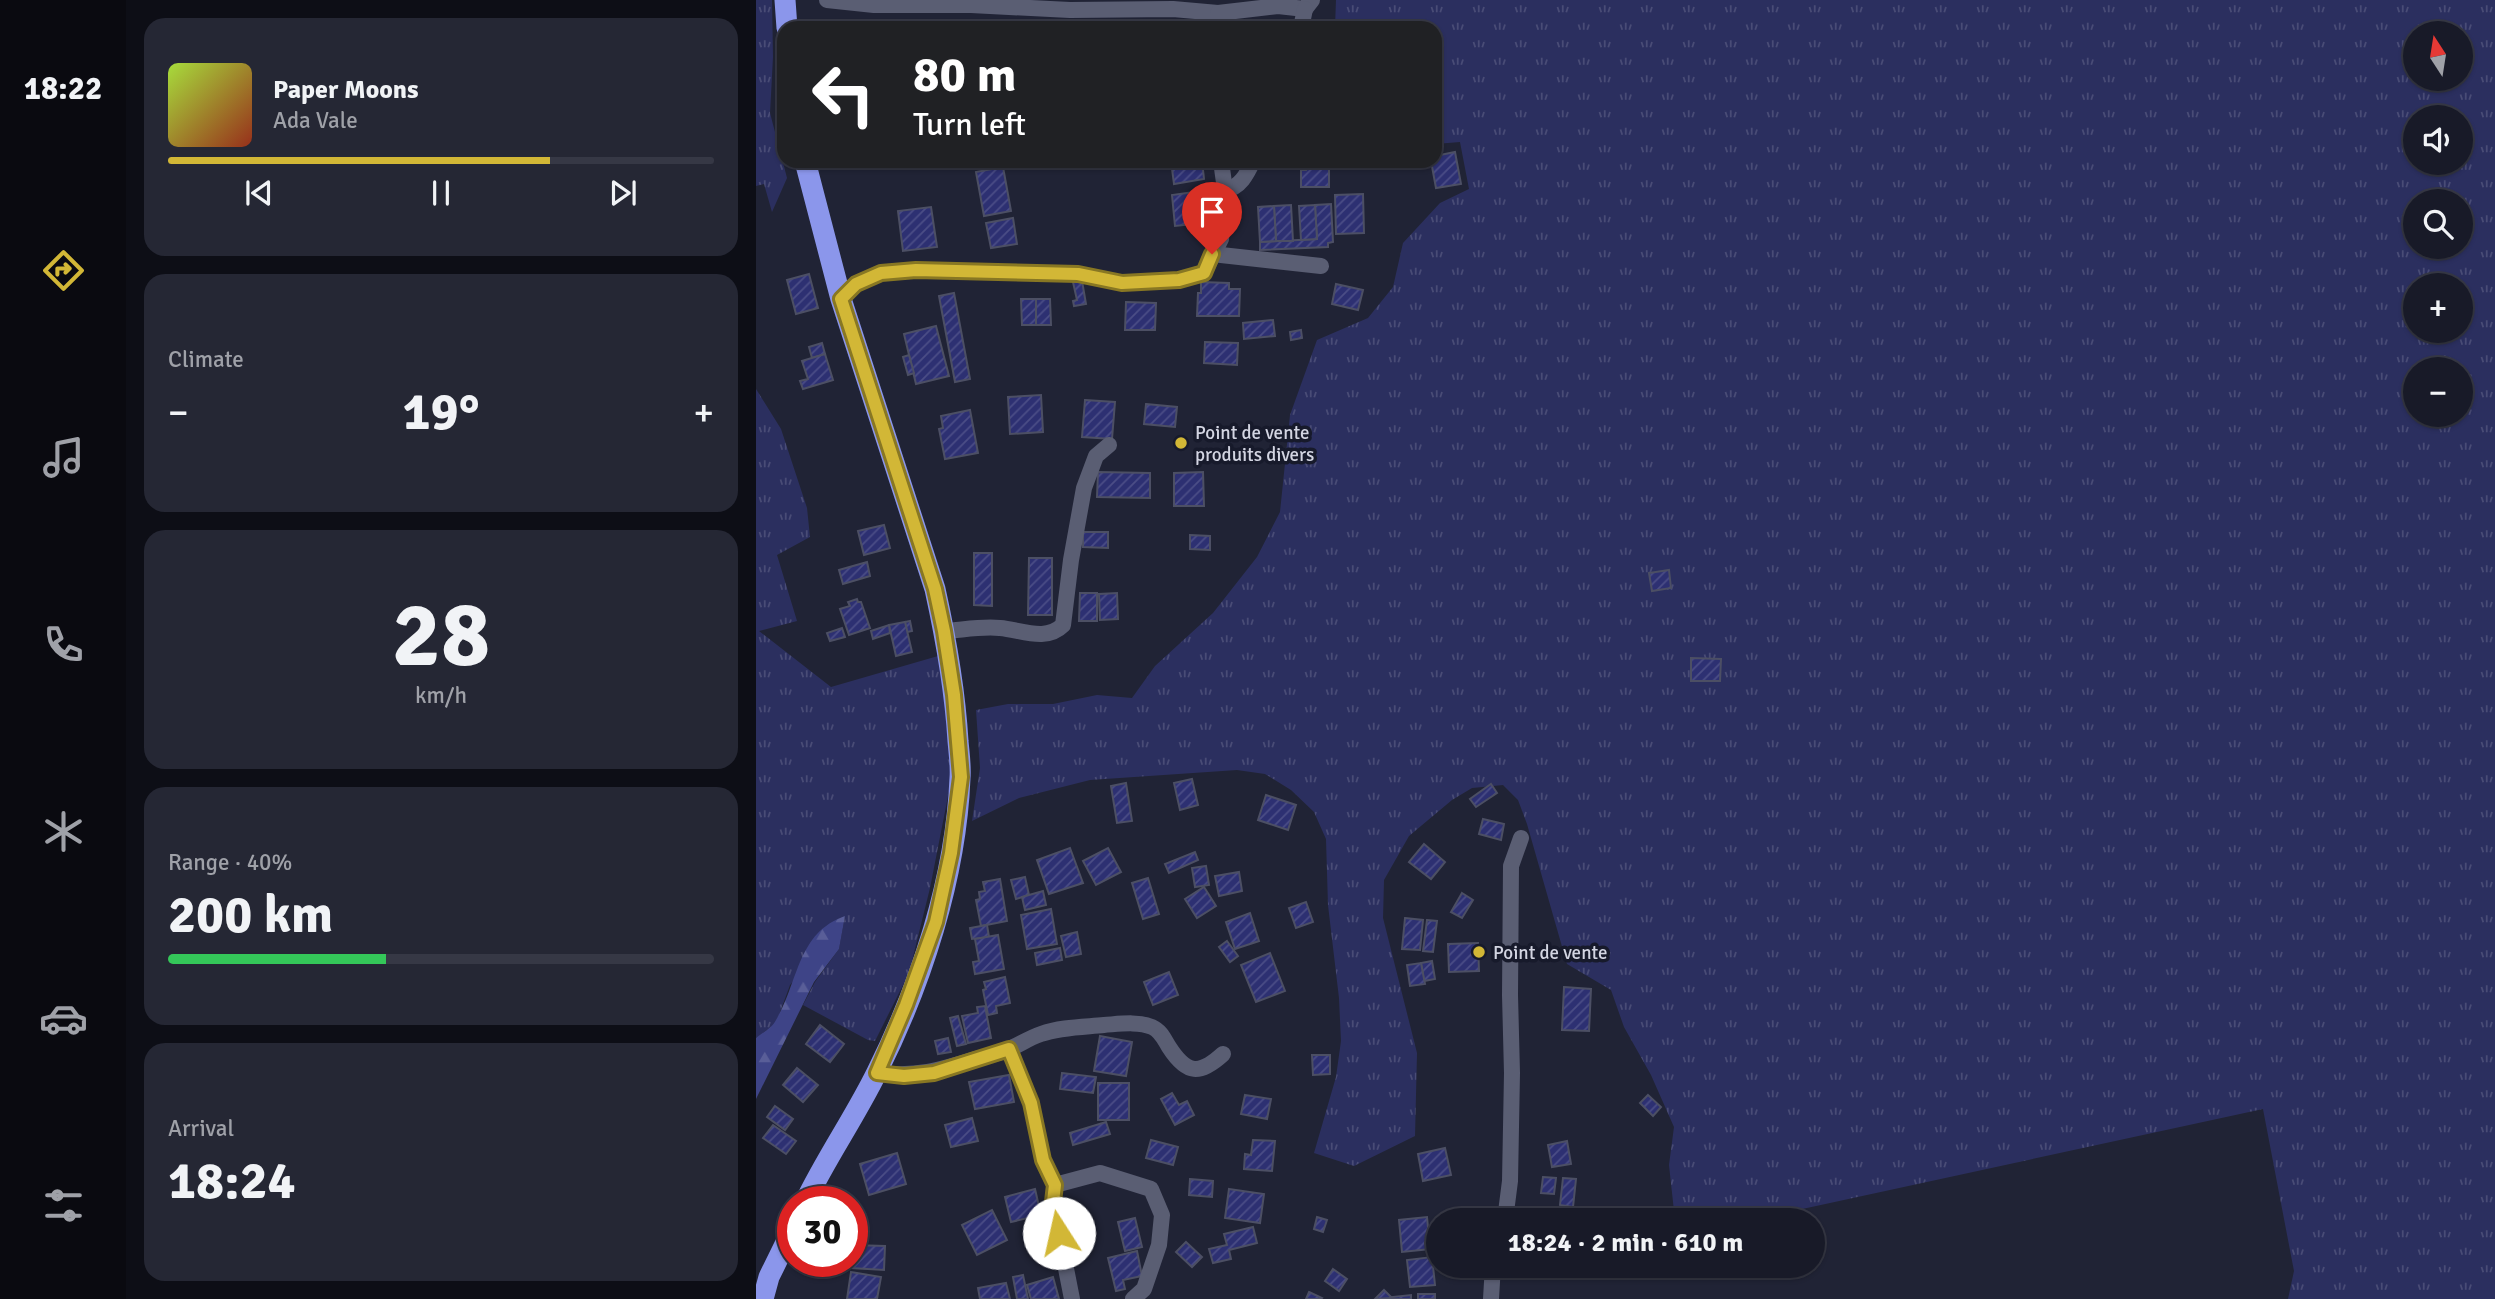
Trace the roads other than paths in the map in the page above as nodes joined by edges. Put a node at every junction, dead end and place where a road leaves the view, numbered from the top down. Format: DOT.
graph roads {
  1 [pos="785,0"];
  2 [pos="827,0"];
  3 [pos="1279,3"];
  4 [pos="1309,4"];
  5 [pos="1070,5"];
  6 [pos="786,21"];
  7 [pos="1218,21"];
  8 [pos="1303,21"];
  9 [pos="807,168"];
  10 [pos="1222,168"];
  11 [pos="1250,168"];
  12 [pos="1225,190"];
  13 [pos="1212,254"];
  14 [pos="1321,266"];
  15 [pos="841,299"];
  16 [pos="1109,444"];
  17 [pos="944,631"];
  18 [pos="1521,838"];
  19 [pos="1009,1049"];
  20 [pos="1223,1054"];
  21 [pos="877,1073"];
  22 [pos="1055,1185"];
  23 [pos="814,1186"];
  24 [pos="1507,1208"];
  25 [pos="777,1261"];
  26 [pos="1492,1278"];
  27 [pos="763,1299"];
  28 [pos="1072,1299"];
  29 [pos="1133,1299"];
  30 [pos="1491,1299"];
  1 -- 6 [label="highway"];
  2 -- 5 [label="street"];
  3 -- 4 [label="street"];
  3 -- 7 [label="street"];
  4 -- 8 [label="street"];
  5 -- 7 [label="street"];
  9 -- 15 [label="highway"];
  10 -- 12 [label="street"];
  11 -- 12 [label="street"];
  12 -- 13 [label="street"];
  13 -- 14 [label="street"];
  13 -- 15 [label="street"];
  15 -- 17 [label="highway"];
  16 -- 17 [label="street"];
  17 -- 21 [label="highway"];
  18 -- 24 [label="street"];
  19 -- 20 [label="street"];
  19 -- 21 [label="street"];
  19 -- 22 [label="street"];
  21 -- 23 [label="highway"];
  22 -- 28 [label="street"];
  22 -- 29 [label="street"];
  25 -- 27 [label="highway"];
  26 -- 30 [label="street"];
}
